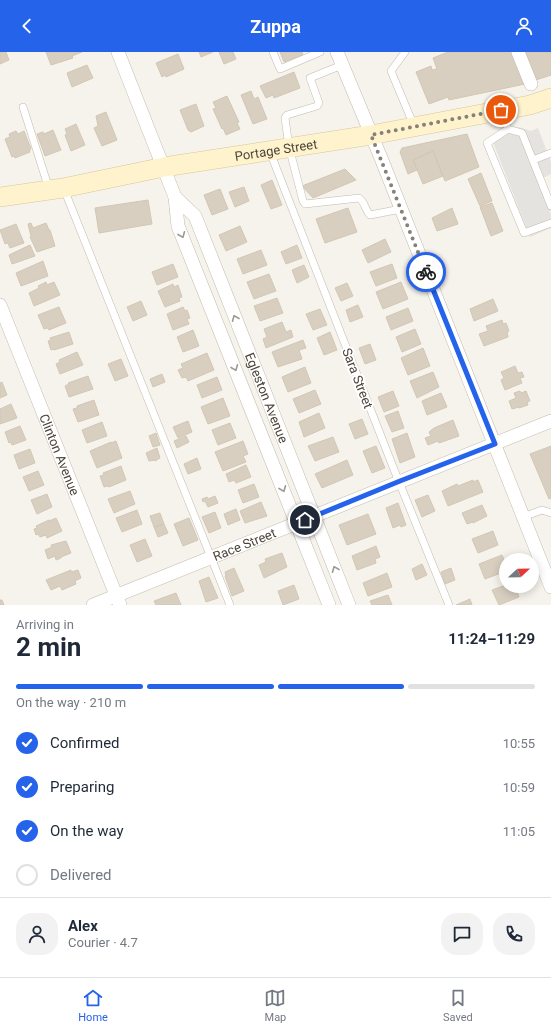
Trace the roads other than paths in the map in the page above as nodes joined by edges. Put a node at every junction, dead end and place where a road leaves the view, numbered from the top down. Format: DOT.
graph roads {
  1 [pos="118,52"];
  2 [pos="273,52"];
  3 [pos="320,52"];
  4 [pos="337,52"];
  5 [pos="405,52"];
  6 [pos="518,52"];
  7 [pos="342,65"];
  8 [pos="531,84"];
  9 [pos="551,98"];
  10 [pos="23,108"];
  11 [pos="501,110"];
  12 [pos="414,126"];
  13 [pos="508,129"];
  14 [pos="371,135"];
  15 [pos="289,147"];
  16 [pos="270,150"];
  17 [pos="551,153"];
  18 [pos="533,160"];
  19 [pos="164,168"];
  20 [pos="56,189"];
  21 [pos="175,196"];
  22 [pos="0,197"];
  23 [pos="551,206"];
  24 [pos="401,209"];
  25 [pos="551,222"];
  26 [pos="0,305"];
  27 [pos="245,344"];
  28 [pos="228,351"];
  29 [pos="551,421"];
  30 [pos="495,444"];
  31 [pos="400,481"];
  32 [pos="551,513"];
  33 [pos="314,517"];
  34 [pos="523,517"];
  35 [pos="297,523"];
  36 [pos="211,557"];
  37 [pos="551,587"];
  38 [pos="118,600"];
  39 [pos="92,605"];
  40 [pos="230,605"];
  41 [pos="329,605"];
  42 [pos="349,605"];
  43 [pos="449,605"];
  1 -- 19 [label="street, Egleston Avenue"];
  2 -- 3 [label="lane"];
  4 -- 7 [label="street"];
  5 -- 12 [label="lane"];
  6 -- 8 [label="street"];
  7 -- 14 [label="street"];
  7 -- 15 [label="lane"];
  9 -- 11 [label="main road, Portage Street"];
  10 -- 20 [label="lane"];
  11 -- 12 [label="main road, Portage Street"];
  11 -- 13 [label="lane"];
  12 -- 14 [label="main road, Portage Street"];
  13 -- 18 [label="lane"];
  13 -- 25 [label="lane"];
  14 -- 15 [label="main road, Portage Street"];
  14 -- 24 [label="street"];
  15 -- 16 [label="main road, Portage Street"];
  15 -- 24 [label="lane"];
  16 -- 19 [label="main road, Portage Street"];
  16 -- 31 [label="lane, Sara Street"];
  17 -- 18 [label="lane"];
  18 -- 23 [label="lane"];
  19 -- 20 [label="main road, Portage Street"];
  19 -- 21 [label="street, Egleston Avenue"];
  20 -- 22 [label="main road, Portage Street"];
  20 -- 36 [label="lane"];
  27 -- 21 [label="street, Egleston Avenue, one-way"];
  21 -- 28 [label="street, Egleston Avenue, one-way"];
  24 -- 30 [label="street"];
  26 -- 38 [label="street, Clinton Avenue"];
  27 -- 28 [label="street"];
  27 -- 33 [label="street, Egleston Avenue"];
  28 -- 35 [label="street, Egleston Avenue, one-way"];
  29 -- 30 [label="street, Race Street"];
  30 -- 31 [label="street, Race Street"];
  30 -- 34 [label="street"];
  31 -- 33 [label="street, Race Street"];
  31 -- 43 [label="lane, Sara Street"];
  32 -- 34 [label="lane"];
  33 -- 35 [label="street, Race Street"];
  42 -- 33 [label="street, Egleston Avenue, one-way"];
  34 -- 37 [label="street"];
  35 -- 36 [label="street, Race Street"];
  35 -- 41 [label="street, Egleston Avenue"];
  36 -- 38 [label="street, Race Street"];
  36 -- 40 [label="lane"];
  38 -- 39 [label="street, Race Street"];
}
